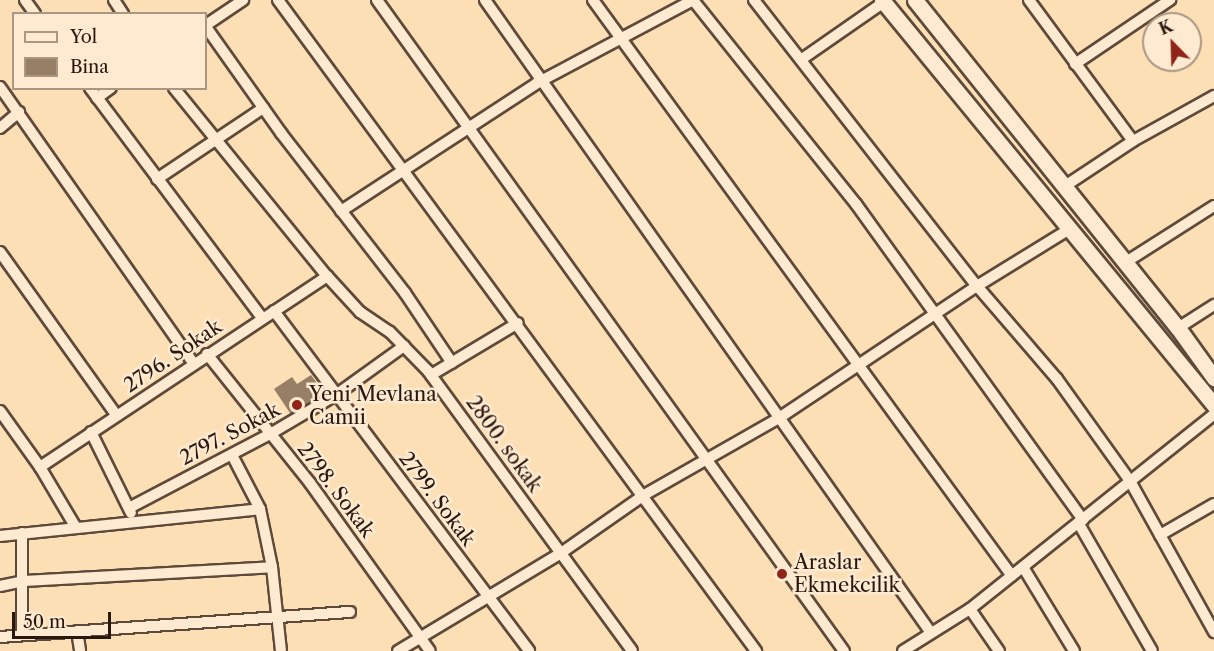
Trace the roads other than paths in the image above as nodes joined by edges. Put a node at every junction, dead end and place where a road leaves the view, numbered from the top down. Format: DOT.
graph roads {
  1 [pos="243,0"];
  2 [pos="278,0"];
  3 [pos="377,0"];
  4 [pos="485,0"];
  5 [pos="593,0"];
  6 [pos="693,0"];
  7 [pos="754,0"];
  8 [pos="915,0"];
  9 [pos="1029,0"];
  10 [pos="1170,0"];
  11 [pos="883,1"];
  12 [pos="207,25"];
  13 [pos="207,27"];
  14 [pos="621,38"];
  15 [pos="801,59"];
  16 [pos="1075,64"];
  17 [pos="542,81"];
  18 [pos="0,87"];
  19 [pos="176,90"];
  20 [pos="94,93"];
  21 [pos="1214,96"];
  22 [pos="263,108"];
  23 [pos="19,112"];
  24 [pos="468,127"];
  25 [pos="0,128"];
  26 [pos="214,141"];
  27 [pos="1133,141"];
  28 [pos="404,170"];
  29 [pos="157,179"];
  30 [pos="1065,186"];
  31 [pos="1214,206"];
  32 [pos="341,211"];
  33 [pos="1068,230"];
  34 [pos="0,252"];
  35 [pos="1126,262"];
  36 [pos="327,276"];
  37 [pos="976,286"];
  38 [pos="1214,305"];
  39 [pos="274,311"];
  40 [pos="936,313"];
  41 [pos="262,318"];
  42 [pos="518,323"];
  43 [pos="1178,327"];
  44 [pos="404,345"];
  45 [pos="207,354"];
  46 [pos="859,362"];
  47 [pos="452,363"];
  48 [pos="194,364"];
  49 [pos="431,375"];
  50 [pos="1214,378"];
  51 [pos="336,394"];
  52 [pos="1214,405"];
  53 [pos="0,411"];
  54 [pos="1214,414"];
  55 [pos="117,416"];
  56 [pos="779,418"];
  57 [pos="92,432"];
  58 [pos="270,434"];
  59 [pos="232,455"];
  60 [pos="710,459"];
  61 [pos="40,467"];
  62 [pos="1130,481"];
  63 [pos="644,495"];
  64 [pos="1214,504"];
  65 [pos="129,508"];
  66 [pos="260,509"];
  67 [pos="135,520"];
  68 [pos="1081,522"];
  69 [pos="75,526"];
  70 [pos="22,533"];
  71 [pos="1160,535"];
  72 [pos="0,536"];
  73 [pos="561,553"];
  74 [pos="272,567"];
  75 [pos="1023,567"];
  76 [pos="1012,576"];
  77 [pos="21,581"];
  78 [pos="0,586"];
  79 [pos="488,597"];
  80 [pos="970,609"];
  81 [pos="350,612"];
  82 [pos="1210,614"];
  83 [pos="277,618"];
  84 [pos="77,632"];
  85 [pos="1214,632"];
  86 [pos="932,633"];
  87 [pos="22,634"];
  88 [pos="0,637"];
  89 [pos="421,638"];
  90 [pos="80,651"];
  91 [pos="281,651"];
  92 [pos="398,651"];
  93 [pos="430,651"];
  94 [pos="529,651"];
  95 [pos="632,651"];
  96 [pos="756,651"];
  97 [pos="844,651"];
  98 [pos="903,651"];
  99 [pos="999,651"];
  100 [pos="1074,651"];
  101 [pos="1152,651"];
  1 -- 12 [label="street"];
  2 -- 28 [label="street"];
  3 -- 24 [label="street"];
  4 -- 17 [label="street"];
  5 -- 14 [label="street"];
  6 -- 14 [label="street"];
  6 -- 40 [label="street"];
  7 -- 15 [label="street"];
  8 -- 30 [label="main road"];
  9 -- 16 [label="street"];
  10 -- 16 [label="street"];
  11 -- 15 [label="street"];
  11 -- 33 [label="main road"];
  13 -- 22 [label="street"];
  14 -- 17 [label="street"];
  14 -- 46 [label="street"];
  15 -- 37 [label="street"];
  16 -- 27 [label="street"];
  17 -- 24 [label="street"];
  17 -- 56 [label="street"];
  18 -- 23 [label="street"];
  19 -- 26 [label="street, 2800. sokak"];
  20 -- 29 [label="street"];
  21 -- 27 [label="street"];
  22 -- 26 [label="street"];
  22 -- 32 [label="street"];
  23 -- 25 [label="street"];
  23 -- 48 [label="street"];
  24 -- 28 [label="street"];
  24 -- 60 [label="street"];
  26 -- 29 [label="street"];
  26 -- 36 [label="street, 2800. sokak"];
  27 -- 30 [label="street"];
  28 -- 32 [label="street"];
  28 -- 42 [label="street"];
  29 -- 41 [label="street"];
  30 -- 35 [label="main road"];
  31 -- 35 [label="street"];
  32 -- 47 [label="street"];
  33 -- 37 [label="street"];
  33 -- 52 [label="main road"];
  34 -- 55 [label="street"];
  35 -- 43 [label="main road"];
  36 -- 39 [label="street, 2796. Sokak"];
  36 -- 44 [label="street, 2800. sokak"];
  37 -- 40 [label="street"];
  37 -- 62 [label="street"];
  38 -- 43 [label="street"];
  39 -- 41 [label="street, 2796. Sokak"];
  39 -- 51 [label="street, 2799. Sokak"];
  40 -- 46 [label="street"];
  40 -- 68 [label="street"];
  41 -- 45 [label="street, 2796. Sokak"];
  42 -- 47 [label="street"];
  42 -- 63 [label="street"];
  43 -- 50 [label="main road"];
  44 -- 49 [label="street, 2800. sokak"];
  44 -- 51 [label="street, 2797. Sokak"];
  45 -- 48 [label="street, 2796. Sokak"];
  45 -- 58 [label="street, 2798. Sokak"];
  46 -- 56 [label="street"];
  46 -- 76 [label="street"];
  47 -- 49 [label="street"];
  48 -- 55 [label="street, 2796. Sokak"];
  49 -- 73 [label="street, 2800. sokak"];
  51 -- 58 [label="street, 2797. Sokak"];
  51 -- 79 [label="street, 2799. Sokak"];
  53 -- 61 [label="street"];
  54 -- 62 [label="street"];
  55 -- 57 [label="street, 2796. Sokak"];
  56 -- 60 [label="street"];
  56 -- 86 [label="street"];
  57 -- 61 [label="street, 2796. Sokak"];
  57 -- 65 [label="street"];
  58 -- 59 [label="street, 2797. Sokak"];
  58 -- 89 [label="street, 2798. Sokak"];
  59 -- 65 [label="street, 2797. Sokak"];
  59 -- 66 [label="street"];
  60 -- 63 [label="street"];
  60 -- 97 [label="street"];
  61 -- 69 [label="street"];
  62 -- 68 [label="street"];
  62 -- 71 [label="street"];
  63 -- 73 [label="street"];
  63 -- 96 [label="street"];
  64 -- 71 [label="street"];
  65 -- 67 [label="street"];
  66 -- 67 [label="street"];
  66 -- 74 [label="street"];
  67 -- 69 [label="street"];
  68 -- 75 [label="street"];
  68 -- 101 [label="street"];
  69 -- 70 [label="street"];
  70 -- 72 [label="street"];
  70 -- 77 [label="street"];
  71 -- 82 [label="street"];
  73 -- 79 [label="street"];
  73 -- 95 [label="street, 2800. sokak"];
  74 -- 77 [label="street"];
  74 -- 83 [label="street"];
  75 -- 76 [label="street"];
  75 -- 100 [label="street"];
  76 -- 80 [label="street"];
  77 -- 78 [label="street"];
  77 -- 87 [label="street"];
  79 -- 89 [label="street"];
  79 -- 94 [label="street, 2799. Sokak"];
  80 -- 86 [label="street"];
  80 -- 99 [label="street"];
  81 -- 83 [label="street"];
  82 -- 85 [label="street"];
  83 -- 84 [label="street"];
  83 -- 91 [label="street"];
  84 -- 87 [label="street"];
  84 -- 90 [label="street"];
  86 -- 98 [label="street"];
  87 -- 88 [label="street"];
  89 -- 92 [label="street"];
  89 -- 93 [label="street, 2798. Sokak"];
}
